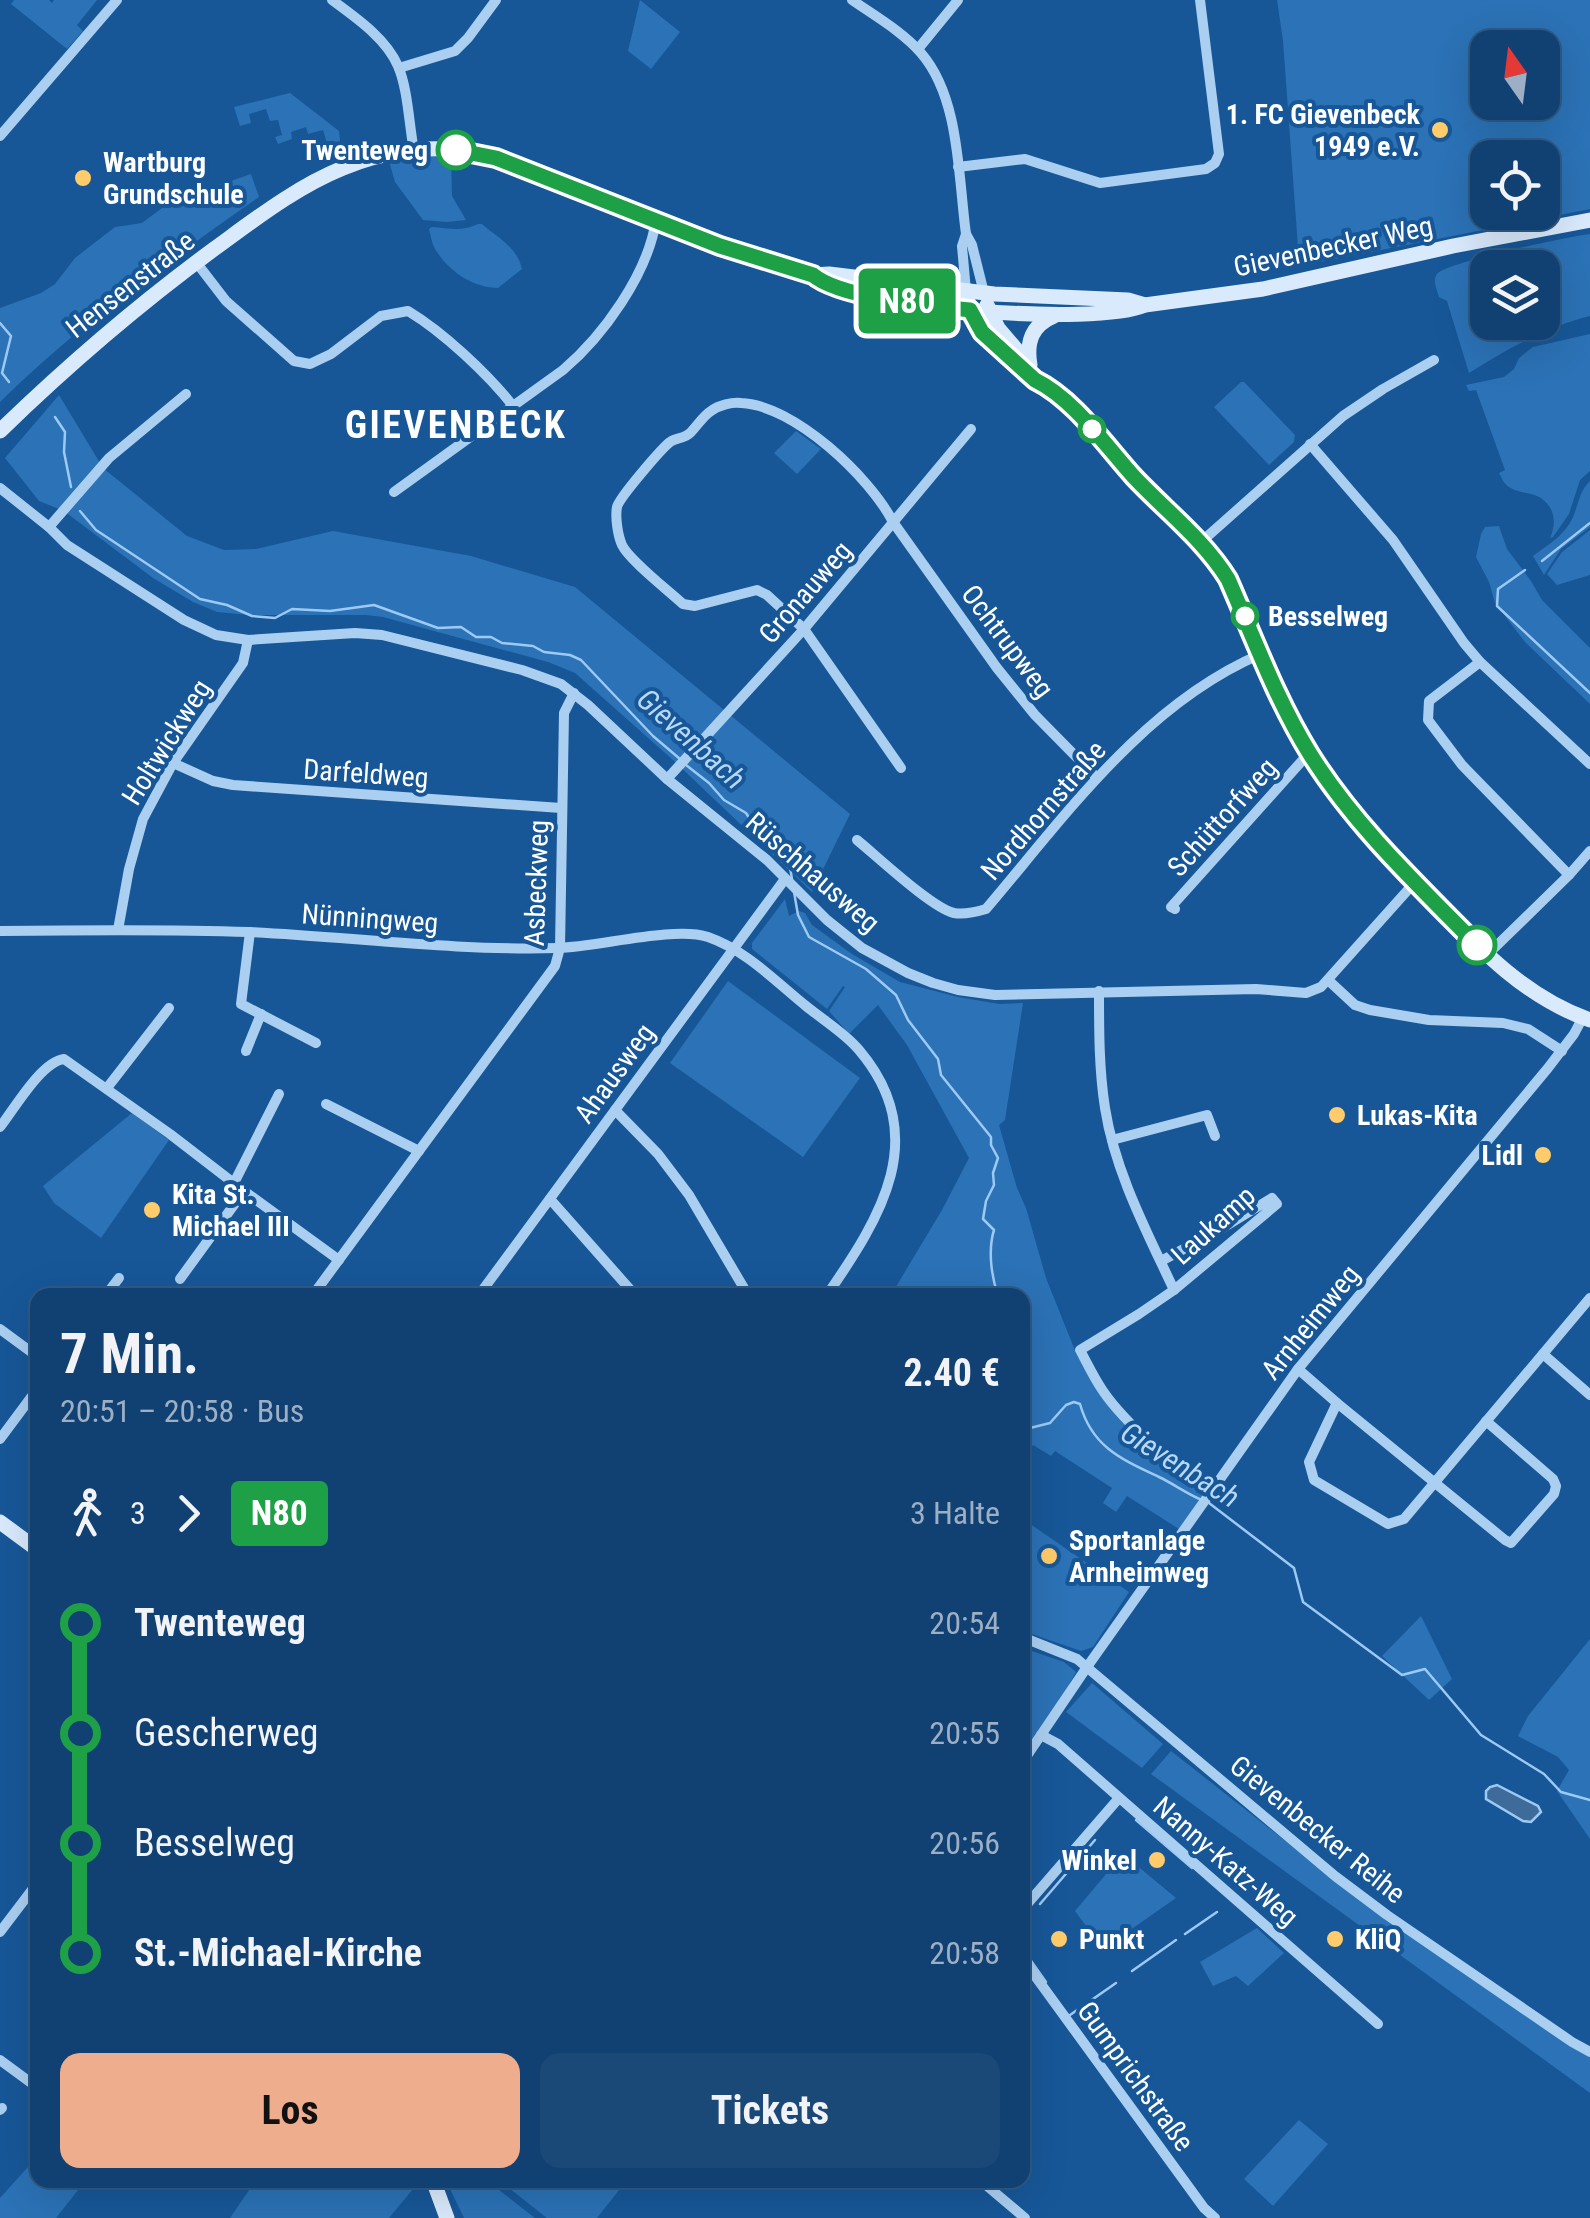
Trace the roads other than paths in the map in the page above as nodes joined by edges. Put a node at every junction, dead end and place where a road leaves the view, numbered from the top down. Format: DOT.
graph roads {
  1 [pos="117,0"];
  2 [pos="332,0"];
  3 [pos="496,0"];
  4 [pos="852,0"];
  5 [pos="958,0"];
  6 [pos="1200,0"];
  7 [pos="348,5"];
  8 [pos="918,49"];
  9 [pos="399,68"];
  10 [pos="0,136"];
  11 [pos="414,150"];
  12 [pos="958,167"];
  13 [pos="656,220"];
  14 [pos="1590,220"];
  15 [pos="966,234"];
  16 [pos="196,262"];
  17 [pos="813,275"];
  18 [pos="966,291"];
  19 [pos="984,292"];
  20 [pos="1145,306"];
  21 [pos="970,310"];
  22 [pos="990,312"];
  23 [pos="1056,315"];
  24 [pos="1434,360"];
  25 [pos="1030,365"];
  26 [pos="1046,385"];
  27 [pos="186,394"];
  28 [pos="512,406"];
  29 [pos="971,429"];
  30 [pos="0,431"];
  31 [pos="1310,444"];
  32 [pos="0,488"];
  33 [pos="394,492"];
  34 [pos="894,522"];
  35 [pos="49,527"];
  36 [pos="1201,542"];
  37 [pos="804,630"];
  38 [pos="248,640"];
  39 [pos="1261,654"];
  40 [pos="1480,662"];
  41 [pos="574,694"];
  42 [pos="1310,753"];
  43 [pos="173,763"];
  44 [pos="1590,764"];
  45 [pos="901,768"];
  46 [pos="1097,778"];
  47 [pos="667,779"];
  48 [pos="561,808"];
  49 [pos="857,840"];
  50 [pos="1590,851"];
  51 [pos="1569,875"];
  52 [pos="785,878"];
  53 [pos="1415,882"];
  54 [pos="1176,909"];
  55 [pos="118,930"];
  56 [pos="0,932"];
  57 [pos="250,932"];
  58 [pos="560,948"];
  59 [pos="734,948"];
  60 [pos="1487,956"];
  61 [pos="1328,980"];
  62 [pos="1099,991"];
  63 [pos="169,1008"];
  64 [pos="261,1014"];
  65 [pos="1586,1018"];
  66 [pos="316,1043"];
  67 [pos="246,1051"];
  68 [pos="1562,1052"];
  69 [pos="106,1088"];
  70 [pos="279,1094"];
  71 [pos="326,1104"];
  72 [pos="615,1110"];
  73 [pos="0,1127"];
  74 [pos="1215,1136"];
  75 [pos="1112,1140"];
  76 [pos="419,1151"];
  77 [pos="234,1183"];
  78 [pos="244,1192"];
  79 [pos="550,1198"];
  80 [pos="339,1260"];
  81 [pos="1160,1260"];
  82 [pos="119,1278"];
  83 [pos="180,1279"];
  84 [pos="111,1288"];
  85 [pos="318,1288"];
  86 [pos="484,1288"];
  87 [pos="629,1288"];
  88 [pos="744,1288"];
  89 [pos="831,1288"];
  90 [pos="1174,1290"];
  91 [pos="1590,1298"];
  92 [pos="0,1328"];
  93 [pos="30,1351"];
  94 [pos="1543,1354"];
  95 [pos="1298,1369"];
  96 [pos="1590,1395"];
  97 [pos="30,1399"];
  98 [pos="1337,1403"];
  99 [pos="1486,1421"];
  100 [pos="0,1439"];
  101 [pos="1435,1481"];
  102 [pos="1211,1493"];
  103 [pos="0,1522"];
  104 [pos="0,1534"];
  105 [pos="30,1544"];
  106 [pos="30,1556"];
  107 [pos="1030,1640"];
  108 [pos="1087,1667"];
  109 [pos="1042,1734"];
  110 [pos="1030,1751"];
  111 [pos="1119,1798"];
  112 [pos="30,1893"];
  113 [pos="1030,1901"];
  114 [pos="0,1932"];
  115 [pos="1030,1969"];
  116 [pos="1378,2024"];
  117 [pos="1590,2052"];
  118 [pos="0,2060"];
  119 [pos="30,2082"];
  120 [pos="427,2188"];
  121 [pos="436,2188"];
  122 [pos="990,2188"];
  123 [pos="1200,2213"];
  124 [pos="436,2218"];
  125 [pos="447,2218"];
  126 [pos="1025,2218"];
  127 [pos="1215,2218"];
  1 -- 10 [label="street"];
  2 -- 7 [label="street"];
  3 -- 9 [label="street"];
  4 -- 8 [label="street"];
  5 -- 8 [label="street"];
  6 -- 12 [label="street"];
  7 -- 9 [label="street"];
  8 -- 12 [label="street"];
  9 -- 11 [label="street"];
  11 -- 13 [label="main road, Hensenstraße"];
  11 -- 16 [label="main road, Hensenstraße"];
  12 -- 15 [label="street"];
  13 -- 17 [label="main road, Hensenstraße"];
  13 -- 28 [label="street"];
  14 -- 20 [label="main road, Gievenbecker Weg"];
  15 -- 18 [label="street"];
  15 -- 19 [label="street"];
  16 -- 28 [label="street"];
  16 -- 30 [label="main road, Hensenstraße"];
  17 -- 18 [label="main road, Hensenstraße"];
  17 -- 21 [label="main road, Hensenstraße"];
  18 -- 19 [label="main road, Hensenstraße"];
  18 -- 21 [label="main road"];
  19 -- 20 [label="main road, Gievenbecker Weg"];
  19 -- 22 [label="main road"];
  20 -- 23 [label="main road, Gievenbecker Weg"];
  21 -- 22 [label="main road, Gievenbecker Weg"];
  21 -- 26 [label="main road"];
  22 -- 23 [label="main road, Gievenbecker Weg"];
  22 -- 25 [label="main road"];
  23 -- 25 [label="main road"];
  24 -- 31 [label="street"];
  25 -- 26 [label="main road"];
  26 -- 36 [label="main road"];
  27 -- 35 [label="street"];
  28 -- 33 [label="street"];
  29 -- 34 [label="street, Gronauweg"];
  31 -- 36 [label="street"];
  31 -- 40 [label="street"];
  32 -- 35 [label="street, Rüschhausweg"];
  34 -- 37 [label="street, Gronauweg"];
  34 -- 37 [label="street, Ochtrupweg"];
  34 -- 46 [label="street, Ochtrupweg"];
  35 -- 38 [label="street, Rüschhausweg"];
  36 -- 39 [label="main road"];
  37 -- 45 [label="street"];
  37 -- 47 [label="street, Gronauweg"];
  38 -- 41 [label="street, Rüschhausweg"];
  38 -- 43 [label="street, Holtwickweg"];
  39 -- 42 [label="main road"];
  39 -- 46 [label="street, Nordhornstraße"];
  40 -- 44 [label="street"];
  40 -- 51 [label="street"];
  41 -- 47 [label="street, Rüschhausweg"];
  41 -- 48 [label="street, Asbeckweg"];
  42 -- 53 [label="main road"];
  42 -- 54 [label="street, Schüttorfweg"];
  43 -- 48 [label="street, Darfeldweg"];
  43 -- 55 [label="street, Holtwickweg"];
  46 -- 49 [label="street, Nordhornstraße"];
  47 -- 52 [label="street, Rüschhausweg"];
  48 -- 58 [label="street, Asbeckweg"];
  50 -- 51 [label="street"];
  51 -- 60 [label="street"];
  52 -- 59 [label="street, Ahausweg"];
  52 -- 62 [label="street, Rüschhausweg"];
  53 -- 60 [label="main road"];
  53 -- 61 [label="street"];
  55 -- 56 [label="street, Nünningweg"];
  55 -- 57 [label="street, Nünningweg"];
  57 -- 58 [label="street, Nünningweg"];
  57 -- 64 [label="street"];
  58 -- 59 [label="street, Nünningweg"];
  58 -- 76 [label="street, Asbeckweg"];
  59 -- 72 [label="street, Ahausweg"];
  59 -- 89 [label="street"];
  60 -- 65 [label="main road"];
  61 -- 62 [label="street, Rüschhausweg"];
  61 -- 68 [label="street"];
  62 -- 75 [label="street, Laukamp"];
  63 -- 69 [label="street"];
  64 -- 66 [label="street"];
  64 -- 67 [label="street"];
  65 -- 68 [label="street, Arnheimweg"];
  68 -- 95 [label="street, Arnheimweg"];
  69 -- 73 [label="street"];
  69 -- 77 [label="street"];
  70 -- 77 [label="street"];
  71 -- 76 [label="street"];
  72 -- 79 [label="street, Ahausweg"];
  72 -- 88 [label="street"];
  74 -- 75 [label="street"];
  75 -- 81 [label="street, Laukamp"];
  76 -- 80 [label="street, Asbeckweg"];
  77 -- 78 [label="street"];
  78 -- 80 [label="street"];
  78 -- 83 [label="street"];
  79 -- 86 [label="street, Ahausweg"];
  79 -- 87 [label="street"];
  80 -- 85 [label="street, Asbeckweg"];
  81 -- 90 [label="street, Laukamp"];
  81 -- 90 [label="street, Laukamp"];
  82 -- 84 [label="street"];
  90 -- 102 [label="street, Laukamp"];
  91 -- 94 [label="street"];
  92 -- 93 [label="street"];
  94 -- 96 [label="street"];
  94 -- 99 [label="street"];
  95 -- 98 [label="street"];
  95 -- 102 [label="street, Arnheimweg"];
  97 -- 100 [label="street"];
  98 -- 101 [label="street"];
  98 -- 101 [label="street"];
  99 -- 101 [label="street"];
  99 -- 101 [label="street"];
  102 -- 108 [label="street, Arnheimweg"];
  103 -- 105 [label="main road"];
  104 -- 106 [label="main road"];
  107 -- 108 [label="street, Gievenbecker Reihe"];
  108 -- 109 [label="street"];
  108 -- 117 [label="street, Gievenbecker Reihe"];
  109 -- 110 [label="street"];
  109 -- 111 [label="street, Nanny-Katz-Weg"];
  111 -- 113 [label="street"];
  111 -- 116 [label="street, Nanny-Katz-Weg"];
  112 -- 114 [label="street"];
  115 -- 123 [label="street, Gumprichstraße"];
  118 -- 119 [label="street"];
  120 -- 124 [label="main road"];
  121 -- 125 [label="main road"];
  122 -- 126 [label="street"];
  123 -- 127 [label="street, Gumprichstraße"];
}
